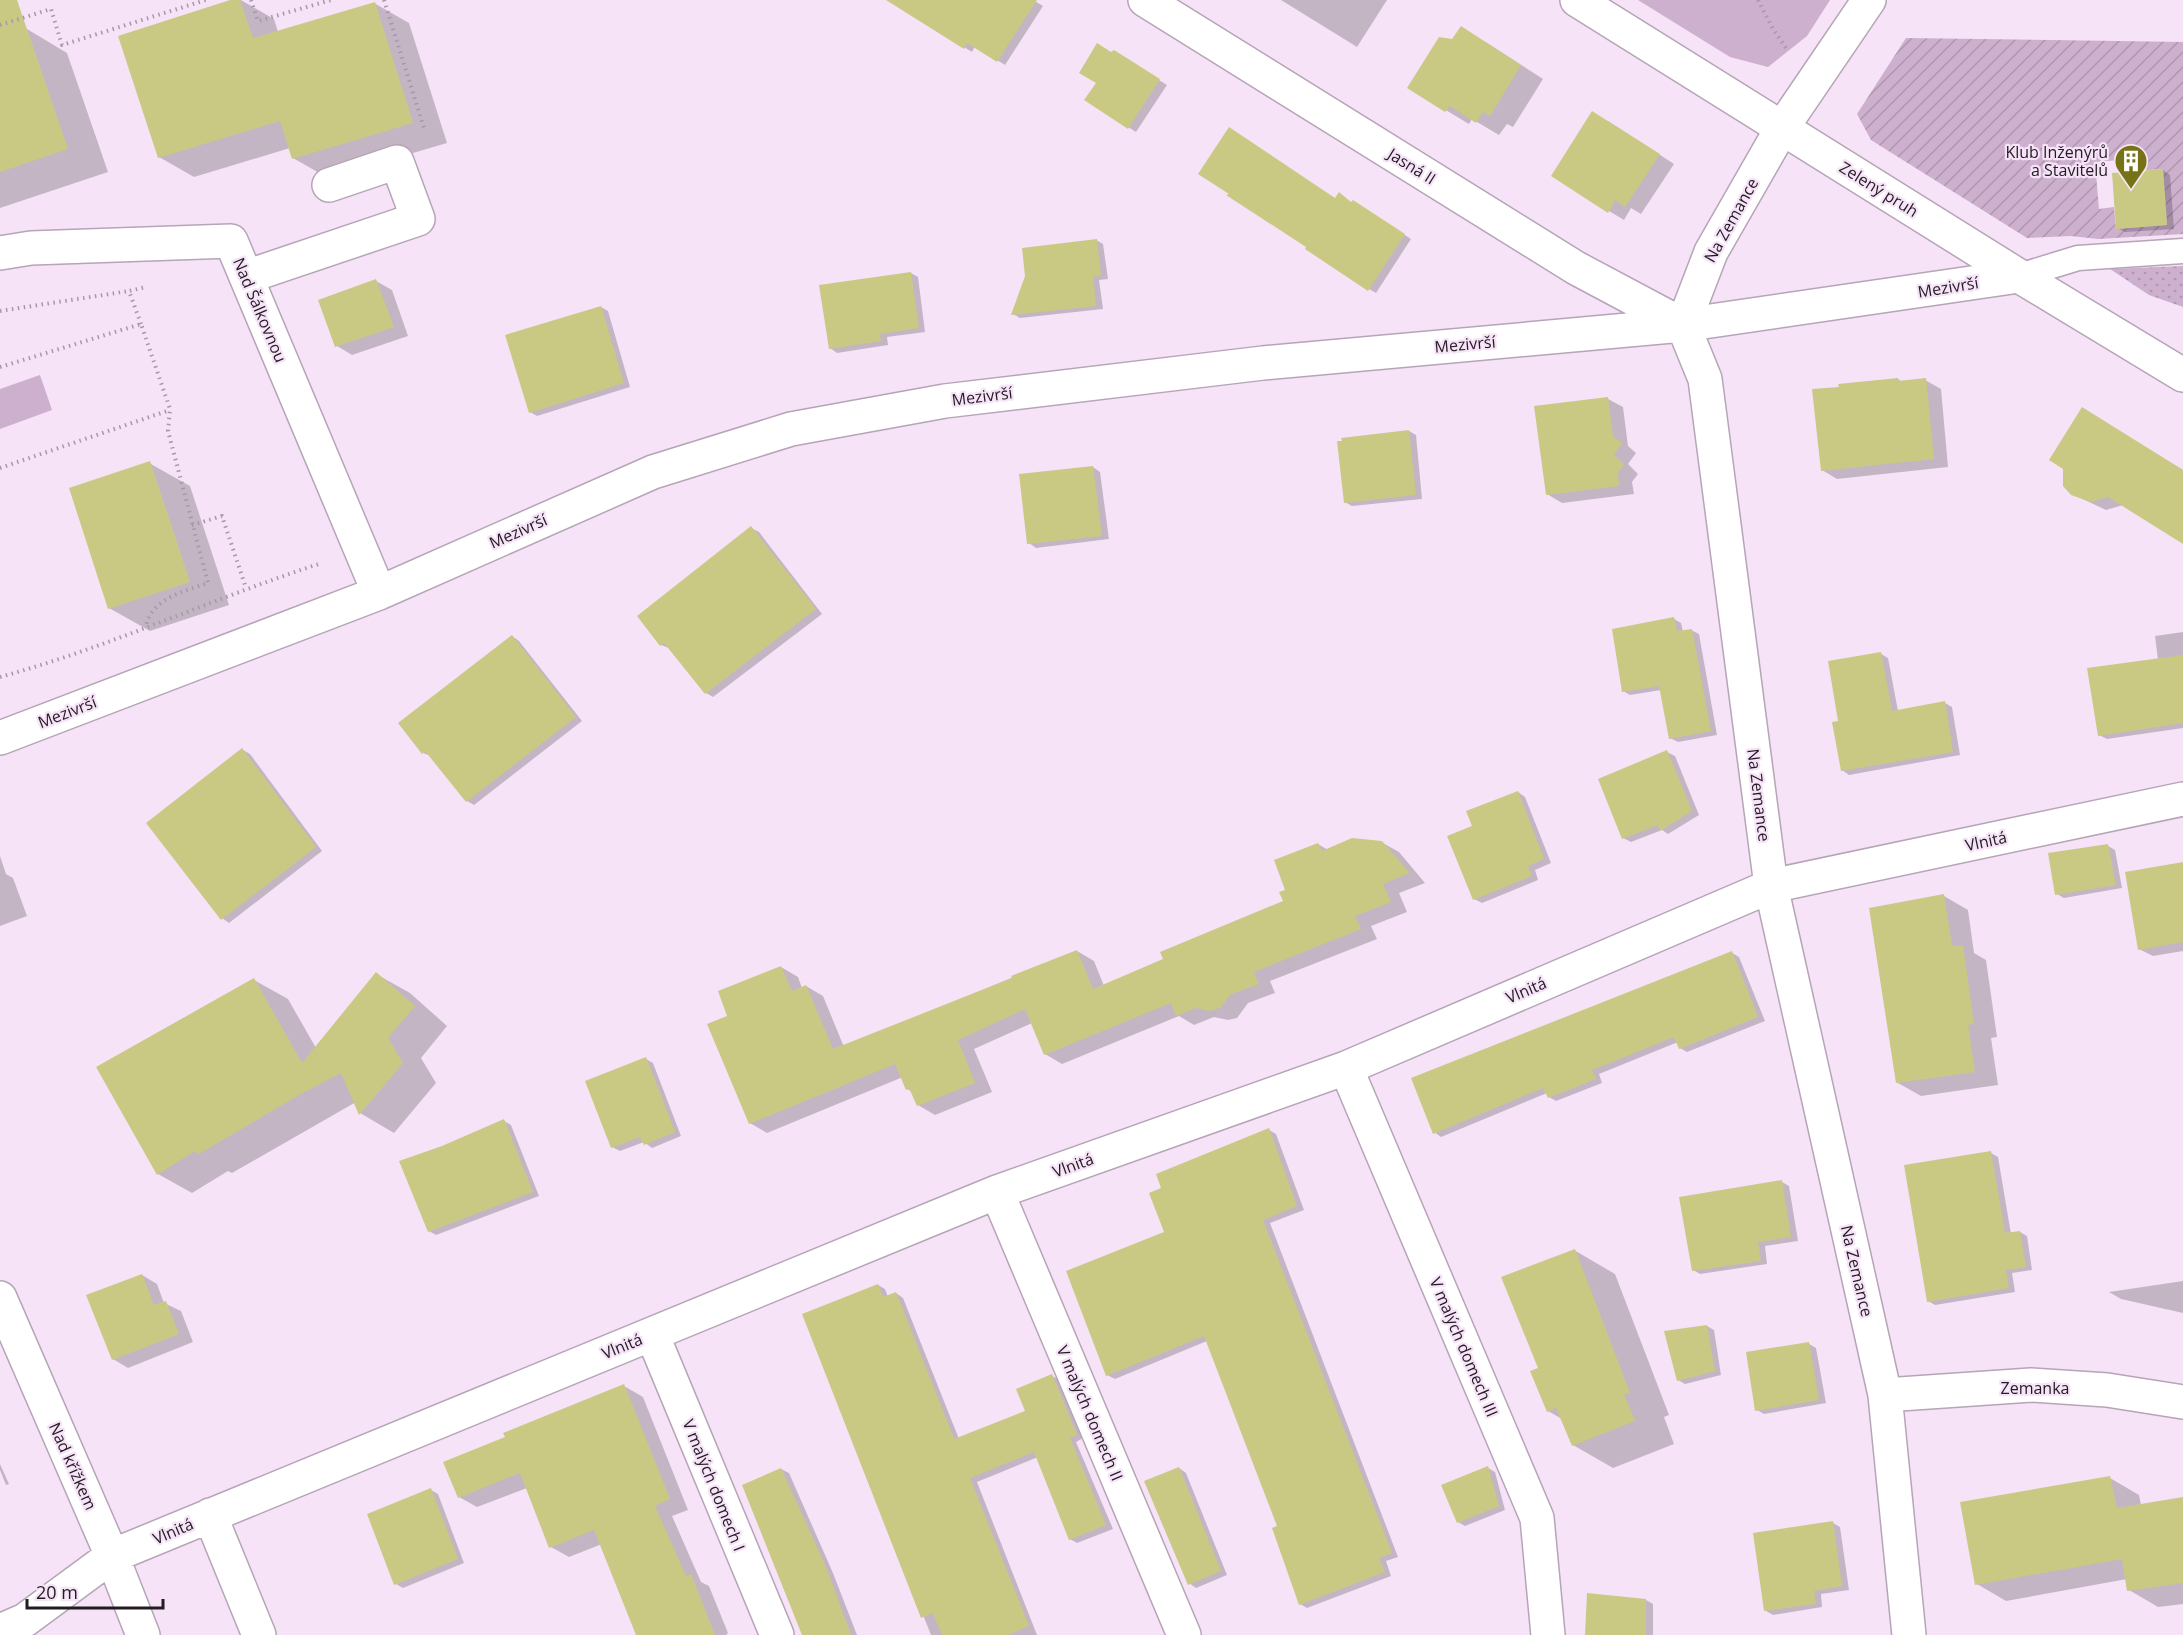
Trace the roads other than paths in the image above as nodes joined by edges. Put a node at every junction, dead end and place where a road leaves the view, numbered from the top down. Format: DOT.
graph roads {
  1 [pos="1145,0"];
  2 [pos="1577,0"];
  3 [pos="1869,0"];
  4 [pos="1782,128"];
  5 [pos="329,185"];
  6 [pos="2183,251"];
  7 [pos="0,253"];
  8 [pos="2019,276"];
  9 [pos="246,277"];
  10 [pos="1683,325"];
  11 [pos="2183,375"];
  12 [pos="379,592"];
  13 [pos="0,738"];
  14 [pos="2183,799"];
  15 [pos="1771,886"];
  16 [pos="1346,1068"];
  17 [pos="997,1192"];
  18 [pos="0,1299"];
  19 [pos="652,1334"];
  20 [pos="1885,1395"];
  21 [pos="2183,1402"];
  22 [pos="210,1515"];
  23 [pos="112,1556"];
  24 [pos="0,1631"];
  25 [pos="143,1635"];
  26 [pos="259,1635"];
  27 [pos="777,1635"];
  28 [pos="1184,1635"];
  29 [pos="1548,1635"];
  30 [pos="1909,1635"];
  1 -- 10 [label="street, Jasná II"];
  2 -- 4 [label="street, Zelený pruh"];
  3 -- 4 [label="street, Na Zemance"];
  4 -- 8 [label="street, Zelený pruh"];
  4 -- 10 [label="street, Na Zemance"];
  5 -- 9 [label="street"];
  6 -- 8 [label="lane"];
  7 -- 9 [label="street, Nad Šálkovnou"];
  8 -- 10 [label="street, Mezivrší"];
  8 -- 11 [label="street, Zelený pruh"];
  9 -- 12 [label="street, Nad Šálkovnou"];
  10 -- 12 [label="street, Mezivrší"];
  10 -- 15 [label="street, Na Zemance"];
  12 -- 13 [label="street, Mezivrší"];
  14 -- 15 [label="street, Vlnitá"];
  15 -- 16 [label="street, Vlnitá"];
  15 -- 20 [label="street, Na Zemance"];
  16 -- 17 [label="street, Vlnitá"];
  16 -- 29 [label="street, V malých domech III"];
  17 -- 19 [label="street, Vlnitá"];
  17 -- 28 [label="street, V malých domech II"];
  18 -- 23 [label="street, Nad křížkem"];
  19 -- 22 [label="street, Vlnitá"];
  19 -- 27 [label="street, V malých domech I"];
  20 -- 21 [label="street, Zemanka"];
  20 -- 30 [label="street, Na Zemance"];
  22 -- 23 [label="street, Vlnitá"];
  22 -- 26 [label="street"];
  23 -- 24 [label="street, Vlnitá"];
  23 -- 25 [label="street, Nad křížkem"];
}
